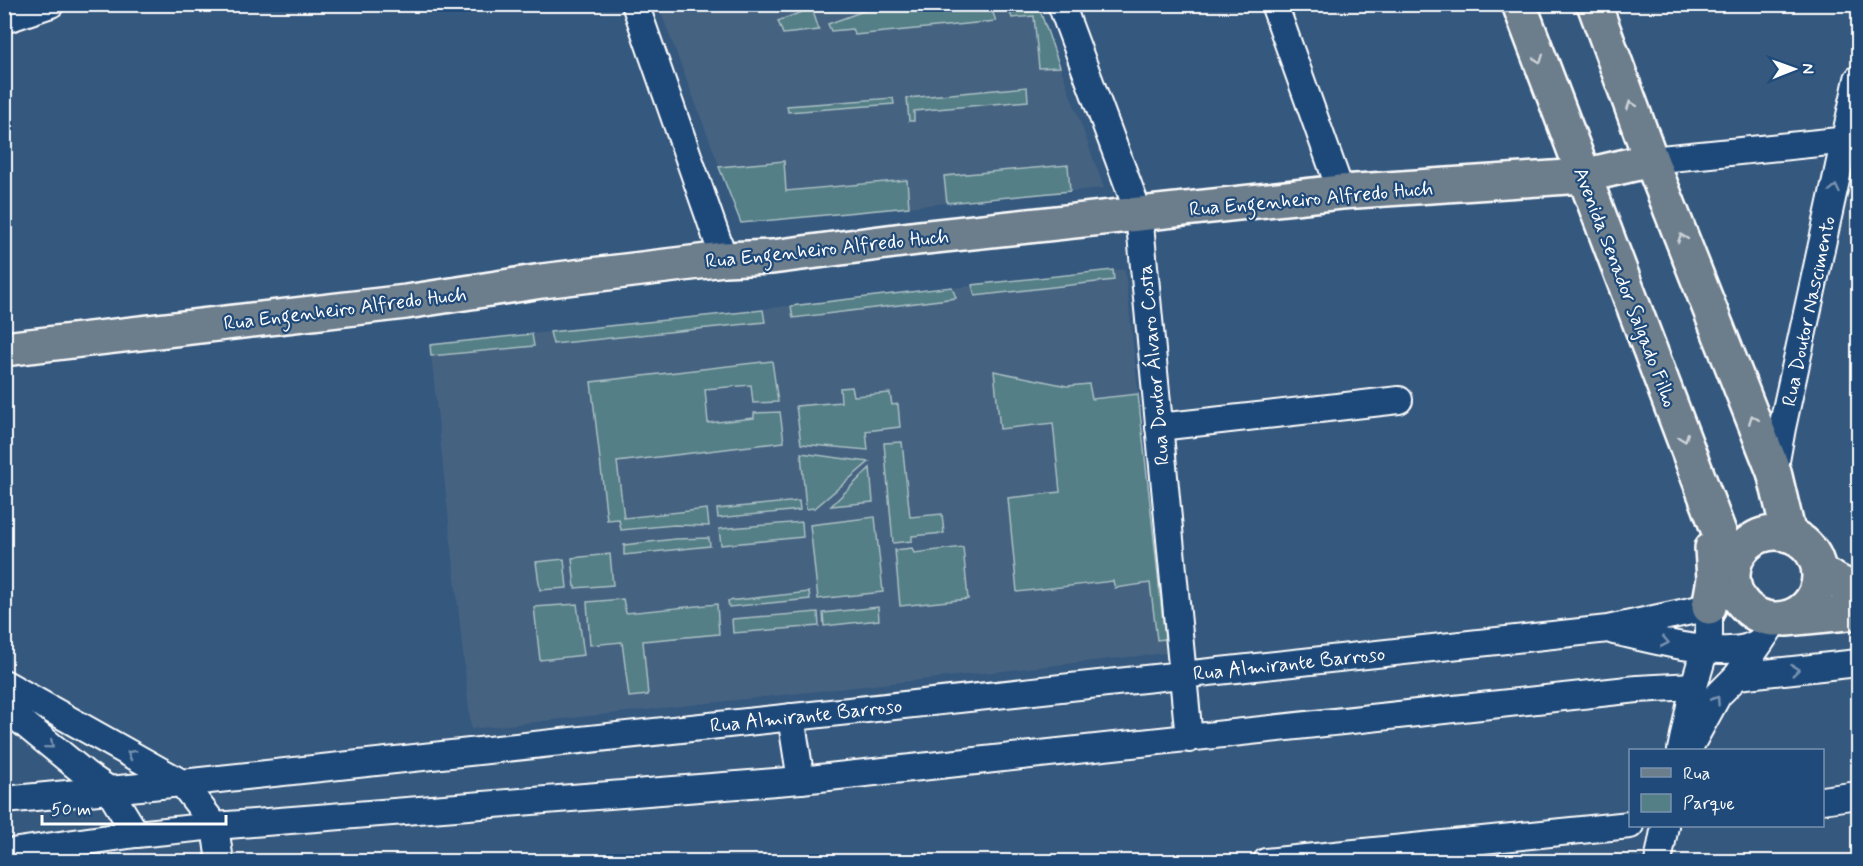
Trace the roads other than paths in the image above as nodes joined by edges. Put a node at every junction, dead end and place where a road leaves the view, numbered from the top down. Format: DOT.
graph roads {
  1 [pos="51,4"];
  2 [pos="635,4"];
  3 [pos="1061,4"];
  4 [pos="1274,4"];
  5 [pos="1519,4"];
  6 [pos="1594,4"];
  7 [pos="7,21"];
  8 [pos="1858,79"];
  9 [pos="1852,140"];
  10 [pos="1651,160"];
  11 [pos="1583,176"];
  12 [pos="1341,192"];
  13 [pos="1139,214"];
  14 [pos="724,259"];
  15 [pos="4,349"];
  16 [pos="1399,400"];
  17 [pos="1159,428"];
  18 [pos="1774,472"];
  19 [pos="1697,473"];
  20 [pos="1789,535"];
  21 [pos="1818,572"];
  22 [pos="1733,575"];
  23 [pos="1858,590"];
  24 [pos="1709,607"];
  25 [pos="1858,612"];
  26 [pos="1774,626"];
  27 [pos="1608,629"];
  28 [pos="1705,648"];
  29 [pos="1858,663"];
  30 [pos="1182,674"];
  31 [pos="1737,676"];
  32 [pos="1694,686"];
  33 [pos="5,691"];
  34 [pos="791,717"];
  35 [pos="1189,739"];
  36 [pos="1681,749"];
  37 [pos="1689,749"];
  38 [pos="801,780"];
  39 [pos="182,783"];
  40 [pos="109,790"];
  41 [pos="1858,795"];
  42 [pos="4,800"];
  43 [pos="1824,800"];
  44 [pos="1629,825"];
  45 [pos="215,826"];
  46 [pos="1665,827"];
  47 [pos="136,834"];
  48 [pos="10,856"];
  49 [pos="220,861"];
  50 [pos="1266,861"];
  51 [pos="1658,861"];
  1 -- 7 [label="street"];
  2 -- 14 [label="street"];
  3 -- 13 [label="street, Rua Doutor Álvaro Costa"];
  4 -- 12 [label="street"];
  5 -- 11 [label="main road, Avenida Senador Salgado Filho, one-way"];
  10 -- 6 [label="main road, one-way"];
  8 -- 9 [label="street, Rua Doutor Nascimento"];
  9 -- 10 [label="street"];
  18 -- 9 [label="street, Rua Doutor Nascimento, one-way"];
  10 -- 11 [label="main road, Rua Engenheiro Alfredo Huch"];
  18 -- 10 [label="main road, one-way"];
  11 -- 12 [label="main road, Rua Engenheiro Alfredo Huch"];
  11 -- 19 [label="main road, Avenida Senador Salgado Filho, one-way"];
  12 -- 13 [label="main road, Rua Engenheiro Alfredo Huch"];
  13 -- 14 [label="main road, Rua Engenheiro Alfredo Huch"];
  13 -- 17 [label="street, Rua Doutor Álvaro Costa"];
  14 -- 15 [label="main road, Rua Engenheiro Alfredo Huch"];
  16 -- 17 [label="street"];
  17 -- 30 [label="street, Rua Doutor Álvaro Costa"];
  18 -- 20 [label="main road"];
  19 -- 22 [label="main road, Avenida Senador Salgado Filho"];
  19 -- 24 [label="main road"];
  20 -- 21 [label="main road"];
  20 -- 22 [label="main road"];
  21 -- 23 [label="main road"];
  21 -- 26 [label="main road"];
  22 -- 24 [label="street"];
  22 -- 26 [label="main road"];
  24 -- 27 [label="street, Rua Almirante Barroso"];
  24 -- 28 [label="street"];
  25 -- 26 [label="main road, Rua Almirante Barroso"];
  26 -- 28 [label="street, Rua Almirante Barroso"];
  26 -- 31 [label="street"];
  27 -- 28 [label="street, Rua Almirante Barroso, one-way"];
  27 -- 30 [label="street, Rua Almirante Barroso"];
  28 -- 32 [label="street"];
  31 -- 29 [label="street, one-way"];
  30 -- 34 [label="street, Rua Almirante Barroso"];
  30 -- 35 [label="street, Rua Doutor Álvaro Costa"];
  37 -- 31 [label="street, one-way"];
  32 -- 35 [label="street"];
  32 -- 36 [label="street"];
  39 -- 33 [label="street, one-way"];
  33 -- 40 [label="street, one-way"];
  34 -- 38 [label="street"];
  34 -- 39 [label="street, Rua Almirante Barroso"];
  35 -- 38 [label="street"];
  38 -- 45 [label="street"];
  39 -- 40 [label="street, Rua Almirante Barroso"];
  39 -- 45 [label="street"];
  40 -- 42 [label="street, Rua Almirante Barroso"];
  40 -- 47 [label="street"];
  41 -- 43 [label="street"];
  44 -- 50 [label="street"];
  45 -- 47 [label="street"];
  45 -- 49 [label="street"];
  46 -- 51 [label="street"];
  47 -- 48 [label="street"];
}
